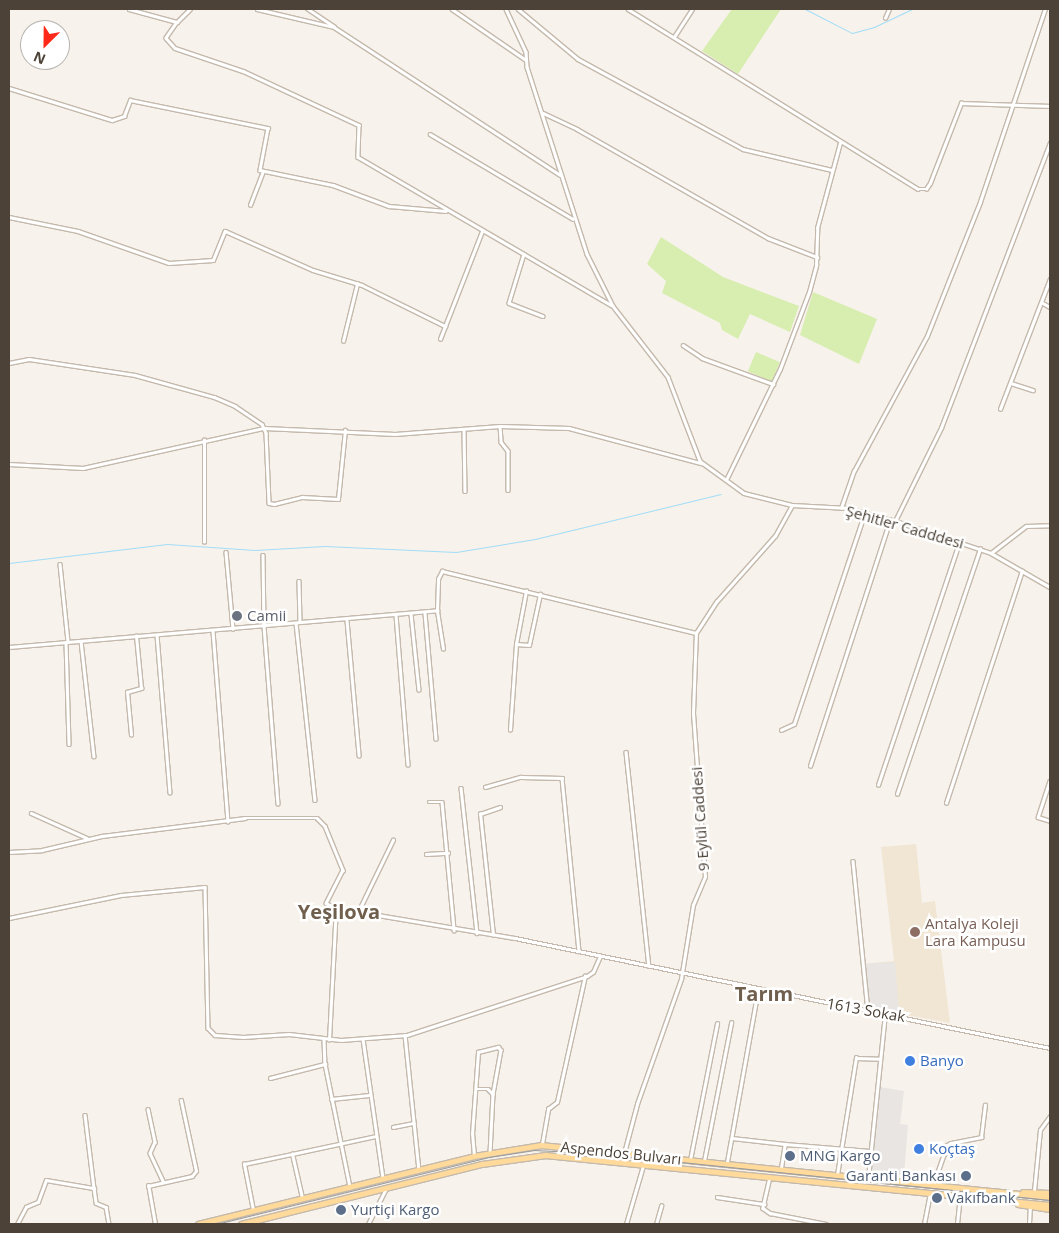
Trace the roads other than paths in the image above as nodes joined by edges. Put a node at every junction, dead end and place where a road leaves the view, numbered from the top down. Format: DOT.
graph roads {
  1 [pos="129,9"];
  2 [pos="190,9"];
  3 [pos="257,9"];
  4 [pos="307,9"];
  5 [pos="452,9"];
  6 [pos="506,9"];
  7 [pos="518,9"];
  8 [pos="628,9"];
  9 [pos="692,9"];
  10 [pos="889,9"];
  11 [pos="1045,9"];
  12 [pos="885,18"];
  13 [pos="177,22"];
  14 [pos="334,27"];
  15 [pos="673,37"];
  16 [pos="526,60"];
  17 [pos="9,88"];
  18 [pos="1013,104"];
  19 [pos="1050,106"];
  20 [pos="542,113"];
  21 [pos="430,134"];
  22 [pos="840,143"];
  23 [pos="1050,143"];
  24 [pos="832,170"];
  25 [pos="263,171"];
  26 [pos="561,176"];
  27 [pos="250,205"];
  28 [pos="447,211"];
  29 [pos="9,217"];
  30 [pos="574,220"];
  31 [pos="482,230"];
  32 [pos="524,254"];
  33 [pos="817,257"];
  34 [pos="1050,279"];
  35 [pos="357,284"];
  36 [pos="1043,303"];
  37 [pos="613,306"];
  38 [pos="1050,308"];
  39 [pos="543,316"];
  40 [pos="445,326"];
  41 [pos="440,339"];
  42 [pos="343,341"];
  43 [pos="683,345"];
  44 [pos="9,363"];
  45 [pos="1011,383"];
  46 [pos="774,384"];
  47 [pos="1033,390"];
  48 [pos="1000,409"];
  49 [pos="500,426"];
  50 [pos="264,428"];
  51 [pos="345,430"];
  52 [pos="464,430"];
  53 [pos="204,440"];
  54 [pos="702,463"];
  55 [pos="9,464"];
  56 [pos="726,480"];
  57 [pos="508,490"];
  58 [pos="465,491"];
  59 [pos="792,505"];
  60 [pos="841,508"];
  61 [pos="865,512"];
  62 [pos="890,520"];
  63 [pos="895,521"];
  64 [pos="1050,525"];
  65 [pos="204,542"];
  66 [pos="959,543"];
  67 [pos="980,549"];
  68 [pos="226,552"];
  69 [pos="991,553"];
  70 [pos="263,555"];
  71 [pos="60,564"];
  72 [pos="1022,571"];
  73 [pos="299,581"];
  74 [pos="1050,587"];
  75 [pos="526,591"];
  76 [pos="540,594"];
  77 [pos="437,610"];
  78 [pos="425,613"];
  79 [pos="411,614"];
  80 [pos="396,615"];
  81 [pos="347,620"];
  82 [pos="296,623"];
  83 [pos="300,623"];
  84 [pos="264,626"];
  85 [pos="233,629"];
  86 [pos="214,631"];
  87 [pos="696,633"];
  88 [pos="157,634"];
  89 [pos="136,636"];
  90 [pos="81,641"];
  91 [pos="67,642"];
  92 [pos="516,644"];
  93 [pos="9,647"];
  94 [pos="443,649"];
  95 [pos="419,690"];
  96 [pos="510,730"];
  97 [pos="781,730"];
  98 [pos="131,735"];
  99 [pos="436,739"];
  100 [pos="70,744"];
  101 [pos="626,752"];
  102 [pos="359,755"];
  103 [pos="94,756"];
  104 [pos="408,765"];
  105 [pos="810,766"];
  106 [pos="1050,781"];
  107 [pos="878,785"];
  108 [pos="485,787"];
  109 [pos="461,788"];
  110 [pos="170,792"];
  111 [pos="897,794"];
  112 [pos="314,800"];
  113 [pos="429,802"];
  114 [pos="278,803"];
  115 [pos="946,803"];
  116 [pos="500,807"];
  117 [pos="31,813"];
  118 [pos="228,821"];
  119 [pos="1050,821"];
  120 [pos="88,838"];
  121 [pos="393,840"];
  122 [pos="9,852"];
  123 [pos="426,854"];
  124 [pos="448,854"];
  125 [pos="853,861"];
  126 [pos="336,908"];
  127 [pos="358,912"];
  128 [pos="9,918"];
  129 [pos="454,930"];
  130 [pos="478,933"];
  131 [pos="493,935"];
  132 [pos="579,951"];
  133 [pos="600,956"];
  134 [pos="649,966"];
  135 [pos="682,974"];
  136 [pos="585,976"];
  137 [pos="758,990"];
  138 [pos="868,1010"];
  139 [pos="885,1013"];
  140 [pos="731,1023"];
  141 [pos="717,1024"];
  142 [pos="405,1035"];
  143 [pos="363,1039"];
  144 [pos="324,1040"];
  145 [pos="329,1040"];
  146 [pos="1050,1048"];
  147 [pos="880,1059"];
  148 [pos="325,1064"];
  149 [pos="270,1078"];
  150 [pos="476,1089"];
  151 [pos="493,1094"];
  152 [pos="369,1095"];
  153 [pos="332,1099"];
  154 [pos="181,1101"];
  155 [pos="985,1105"];
  156 [pos="148,1109"];
  157 [pos="85,1115"];
  158 [pos="1050,1116"];
  159 [pos="414,1123"];
  160 [pos="393,1127"];
  161 [pos="376,1136"];
  162 [pos="732,1138"];
  163 [pos="785,1144"];
  164 [pos="340,1145"];
  165 [pos="542,1145"];
  166 [pos="842,1148"];
  167 [pos="870,1151"];
  168 [pos="490,1153"];
  169 [pos="624,1153"];
  170 [pos="292,1154"];
  171 [pos="474,1156"];
  172 [pos="690,1160"];
  173 [pos="704,1161"];
  174 [pos="727,1162"];
  175 [pos="643,1164"];
  176 [pos="781,1168"];
  177 [pos="419,1170"];
  178 [pos="837,1175"];
  179 [pos="770,1178"];
  180 [pos="868,1178"];
  181 [pos="383,1179"];
  182 [pos="163,1181"];
  183 [pos="933,1185"];
  184 [pos="350,1187"];
  185 [pos="94,1188"];
  186 [pos="386,1189"];
  187 [pos="1034,1191"];
  188 [pos="1004,1192"];
  189 [pos="931,1193"];
  190 [pos="1050,1195"];
  191 [pos="960,1196"];
  192 [pos="717,1198"];
  193 [pos="302,1199"];
  194 [pos="1004,1200"];
  195 [pos="764,1204"];
  196 [pos="1050,1204"];
  197 [pos="661,1206"];
  198 [pos="1030,1207"];
  199 [pos="1050,1209"];
  200 [pos="253,1211"];
  201 [pos="17,1224"];
  202 [pos="109,1224"];
  203 [pos="155,1224"];
  204 [pos="198,1224"];
  205 [pos="241,1224"];
  206 [pos="368,1224"];
  207 [pos="626,1224"];
  208 [pos="656,1224"];
  209 [pos="826,1224"];
  210 [pos="924,1224"];
  211 [pos="957,1224"];
  212 [pos="1029,1224"];
  1 -- 13 [label="street"];
  2 -- 13 [label="street"];
  3 -- 14 [label="street"];
  4 -- 14 [label="street"];
  5 -- 16 [label="street"];
  6 -- 16 [label="street"];
  7 -- 24 [label="street"];
  8 -- 15 [label="street"];
  9 -- 15 [label="street"];
  10 -- 12 [label="street"];
  11 -- 18 [label="street"];
  13 -- 28 [label="street"];
  14 -- 26 [label="street"];
  15 -- 22 [label="street"];
  16 -- 20 [label="street"];
  17 -- 25 [label="street"];
  18 -- 19 [label="street"];
  18 -- 22 [label="street"];
  18 -- 60 [label="street"];
  20 -- 26 [label="street"];
  20 -- 33 [label="street"];
  21 -- 30 [label="street"];
  22 -- 24 [label="street"];
  23 -- 63 [label="street"];
  24 -- 33 [label="street"];
  25 -- 27 [label="street"];
  25 -- 28 [label="street"];
  26 -- 30 [label="street"];
  28 -- 31 [label="street"];
  29 -- 35 [label="street"];
  30 -- 37 [label="street"];
  31 -- 32 [label="street"];
  31 -- 40 [label="street"];
  32 -- 37 [label="street"];
  32 -- 39 [label="street"];
  33 -- 46 [label="street"];
  34 -- 36 [label="street"];
  35 -- 40 [label="street"];
  35 -- 42 [label="street"];
  36 -- 38 [label="street"];
  36 -- 45 [label="street"];
  37 -- 54 [label="street"];
  40 -- 41 [label="street"];
  43 -- 46 [label="street"];
  44 -- 50 [label="street"];
  45 -- 47 [label="street"];
  45 -- 48 [label="street"];
  46 -- 56 [label="street"];
  49 -- 52 [label="street"];
  49 -- 54 [label="street"];
  49 -- 57 [label="street"];
  50 -- 51 [label="street"];
  50 -- 51 [label="street"];
  50 -- 53 [label="street"];
  51 -- 52 [label="street"];
  52 -- 58 [label="street"];
  53 -- 55 [label="street"];
  53 -- 65 [label="street"];
  54 -- 56 [label="street, Şehitler Cadddesi"];
  56 -- 59 [label="street, Şehitler Cadddesi"];
  59 -- 60 [label="street, Şehitler Cadddesi"];
  59 -- 87 [label="street"];
  60 -- 61 [label="street, Şehitler Cadddesi"];
  61 -- 62 [label="street, Şehitler Cadddesi"];
  61 -- 97 [label="street"];
  62 -- 63 [label="street, Şehitler Cadddesi"];
  62 -- 105 [label="street"];
  63 -- 66 [label="street, Şehitler Cadddesi"];
  64 -- 69 [label="street"];
  66 -- 67 [label="street, Şehitler Cadddesi"];
  66 -- 107 [label="street"];
  67 -- 69 [label="street, Şehitler Cadddesi"];
  67 -- 111 [label="street"];
  68 -- 85 [label="street"];
  69 -- 72 [label="street, Şehitler Cadddesi"];
  70 -- 84 [label="street"];
  71 -- 91 [label="street"];
  72 -- 74 [label="street, Şehitler Cadddesi"];
  72 -- 115 [label="street"];
  73 -- 83 [label="street"];
  75 -- 76 [label="street"];
  75 -- 77 [label="street"];
  75 -- 92 [label="street"];
  76 -- 87 [label="street"];
  76 -- 92 [label="street"];
  77 -- 78 [label="street"];
  77 -- 94 [label="street"];
  78 -- 79 [label="street"];
  78 -- 99 [label="street"];
  79 -- 80 [label="street"];
  79 -- 95 [label="street"];
  80 -- 81 [label="street"];
  80 -- 104 [label="street"];
  81 -- 83 [label="street"];
  81 -- 102 [label="street"];
  82 -- 83 [label="street"];
  82 -- 84 [label="street"];
  82 -- 112 [label="street"];
  84 -- 85 [label="street"];
  84 -- 114 [label="street"];
  85 -- 86 [label="street"];
  86 -- 88 [label="street"];
  86 -- 118 [label="street"];
  87 -- 135 [label="street, 9 Eylül Caddesi"];
  88 -- 89 [label="street"];
  88 -- 110 [label="street"];
  89 -- 90 [label="street"];
  89 -- 98 [label="street"];
  90 -- 91 [label="street"];
  90 -- 103 [label="street"];
  91 -- 93 [label="street"];
  91 -- 100 [label="street"];
  92 -- 96 [label="street"];
  101 -- 134 [label="street"];
  106 -- 119 [label="street"];
  108 -- 132 [label="street"];
  109 -- 130 [label="street"];
  113 -- 124 [label="street"];
  116 -- 131 [label="street"];
  117 -- 120 [label="street"];
  118 -- 120 [label="street"];
  118 -- 126 [label="street"];
  120 -- 122 [label="street"];
  121 -- 127 [label="street"];
  123 -- 124 [label="street"];
  124 -- 129 [label="street"];
  125 -- 138 [label="street"];
  126 -- 127 [label="street, 1613 Sokak"];
  126 -- 145 [label="street"];
  127 -- 129 [label="street, 1613 Sokak"];
  128 -- 144 [label="street"];
  129 -- 130 [label="street, 1613 Sokak"];
  130 -- 131 [label="street, 1613 Sokak"];
  131 -- 132 [label="street, 1613 Sokak"];
  132 -- 133 [label="street, 1613 Sokak"];
  133 -- 134 [label="street, 1613 Sokak"];
  133 -- 136 [label="street"];
  134 -- 135 [label="street, 1613 Sokak"];
  135 -- 137 [label="street, 1613 Sokak"];
  135 -- 169 [label="street, 9 Eylül Caddesi"];
  136 -- 142 [label="street"];
  136 -- 165 [label="street"];
  137 -- 138 [label="street, 1613 Sokak"];
  137 -- 162 [label="street"];
  138 -- 139 [label="street, 1613 Sokak"];
  139 -- 146 [label="street, 1613 Sokak"];
  139 -- 147 [label="street"];
  140 -- 173 [label="street"];
  141 -- 172 [label="street"];
  142 -- 143 [label="street"];
  142 -- 159 [label="street"];
  143 -- 145 [label="street"];
  143 -- 152 [label="street"];
  144 -- 145 [label="street"];
  144 -- 148 [label="street"];
  147 -- 166 [label="street"];
  147 -- 167 [label="street"];
  148 -- 149 [label="street"];
  148 -- 153 [label="street"];
  150 -- 151 [label="street"];
  150 -- 151 [label="street"];
  150 -- 171 [label="street"];
  151 -- 168 [label="street"];
  152 -- 153 [label="street"];
  152 -- 161 [label="street"];
  153 -- 164 [label="street"];
  154 -- 182 [label="street"];
  155 -- 183 [label="street"];
  156 -- 182 [label="street"];
  157 -- 185 [label="street"];
  158 -- 187 [label="street"];
  159 -- 160 [label="street"];
  159 -- 177 [label="street"];
  161 -- 164 [label="street"];
  161 -- 181 [label="street"];
  162 -- 163 [label="street"];
  162 -- 174 [label="street"];
  163 -- 166 [label="street"];
  163 -- 176 [label="street"];
  164 -- 170 [label="street"];
  164 -- 184 [label="street"];
  165 -- 168 [label="main road, Aspendos Bulvarı"];
  165 -- 169 [label="main road, Aspendos Bulvarı"];
  166 -- 167 [label="street"];
  166 -- 178 [label="street"];
  167 -- 180 [label="street"];
  168 -- 171 [label="main road, Aspendos Bulvarı"];
  169 -- 172 [label="main road, Aspendos Bulvarı"];
  170 -- 193 [label="street"];
  170 -- 200 [label="street"];
  171 -- 177 [label="main road, Aspendos Bulvarı"];
  172 -- 173 [label="main road, Aspendos Bulvarı"];
  173 -- 174 [label="main road, Aspendos Bulvarı"];
  174 -- 176 [label="main road, Aspendos Bulvarı"];
  175 -- 179 [label="main road, Aspendos Bulvarı"];
  175 -- 186 [label="main road, Aspendos Bulvarı"];
  175 -- 207 [label="street"];
  176 -- 178 [label="main road, Aspendos Bulvarı"];
  177 -- 181 [label="main road, Aspendos Bulvarı"];
  178 -- 180 [label="main road, Aspendos Bulvarı"];
  179 -- 189 [label="main road, Aspendos Bulvarı"];
  179 -- 195 [label="street"];
  180 -- 183 [label="main road, Aspendos Bulvarı"];
  181 -- 184 [label="main road, Aspendos Bulvarı"];
  182 -- 203 [label="street"];
  183 -- 188 [label="main road, Aspendos Bulvarı"];
  184 -- 193 [label="main road, Aspendos Bulvarı"];
  185 -- 201 [label="street"];
  185 -- 202 [label="street"];
  186 -- 205 [label="main road, Aspendos Bulvarı"];
  186 -- 206 [label="street"];
  187 -- 188 [label="main road"];
  187 -- 190 [label="main road"];
  188 -- 190 [label="main road, Aspendos Bulvarı"];
  189 -- 191 [label="main road, Aspendos Bulvarı"];
  189 -- 210 [label="street"];
  191 -- 194 [label="main road, Aspendos Bulvarı"];
  191 -- 211 [label="street"];
  192 -- 195 [label="street"];
  193 -- 200 [label="main road, Aspendos Bulvarı"];
  194 -- 196 [label="main road, Aspendos Bulvarı"];
  194 -- 198 [label="main road"];
  195 -- 209 [label="street"];
  197 -- 208 [label="street"];
  198 -- 199 [label="main road"];
  198 -- 212 [label="street"];
  200 -- 204 [label="main road, Aspendos Bulvarı"];
}
